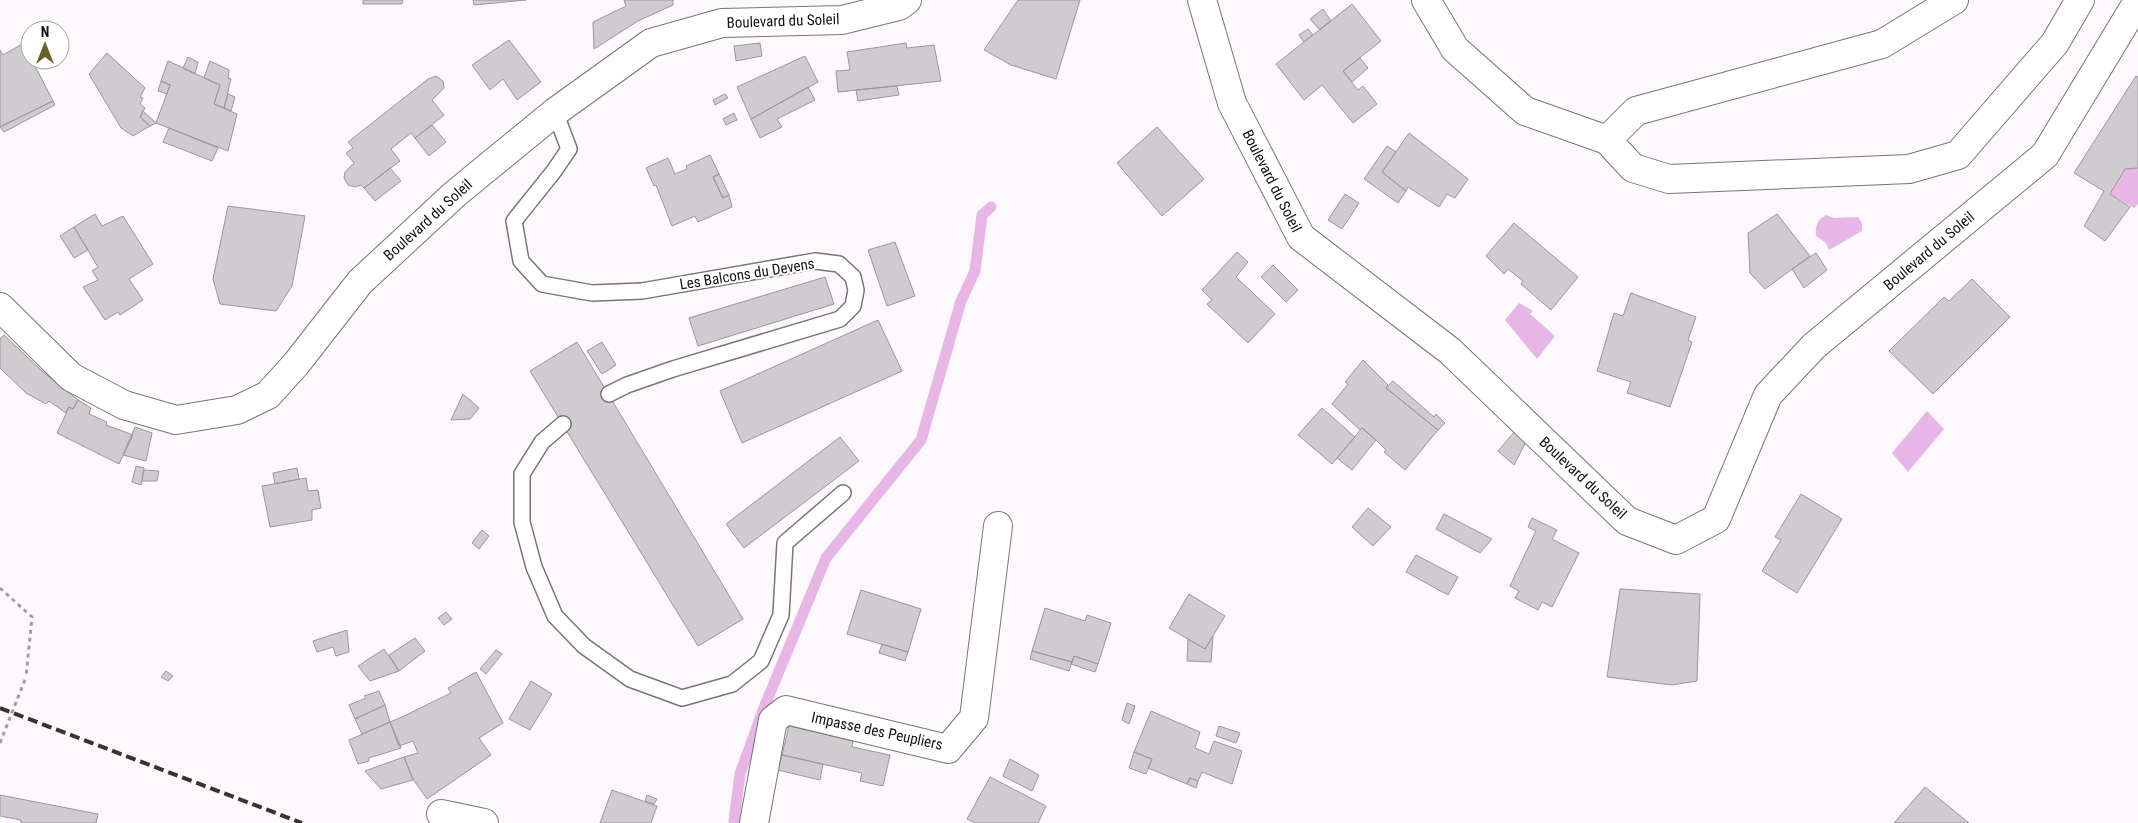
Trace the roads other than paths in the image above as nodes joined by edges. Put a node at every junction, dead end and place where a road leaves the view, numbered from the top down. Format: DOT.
graph roads {
  1 [pos="907,0"];
  2 [pos="1202,0"];
  3 [pos="1426,0"];
  4 [pos="1954,0"];
  5 [pos="2080,0"];
  6 [pos="2138,1"];
  7 [pos="555,112"];
  8 [pos="1607,140"];
  9 [pos="0,307"];
  10 [pos="609,394"];
  11 [pos="563,424"];
  12 [pos="843,493"];
  13 [pos="998,526"];
  14 [pos="442,814"];
  15 [pos="484,823"];
  16 [pos="754,823"];
  1 -- 7 [label="street, Boulevard du Soleil"];
  2 -- 6 [label="street, Boulevard du Soleil"];
  3 -- 8 [label="street"];
  4 -- 8 [label="street"];
  5 -- 8 [label="street"];
  7 -- 9 [label="street, Boulevard du Soleil"];
  7 -- 10 [label="lane, Les Balcons du Devens"];
  11 -- 12 [label="lane"];
  13 -- 16 [label="street, Impasse des Peupliers"];
  14 -- 15 [label="street"];
}
